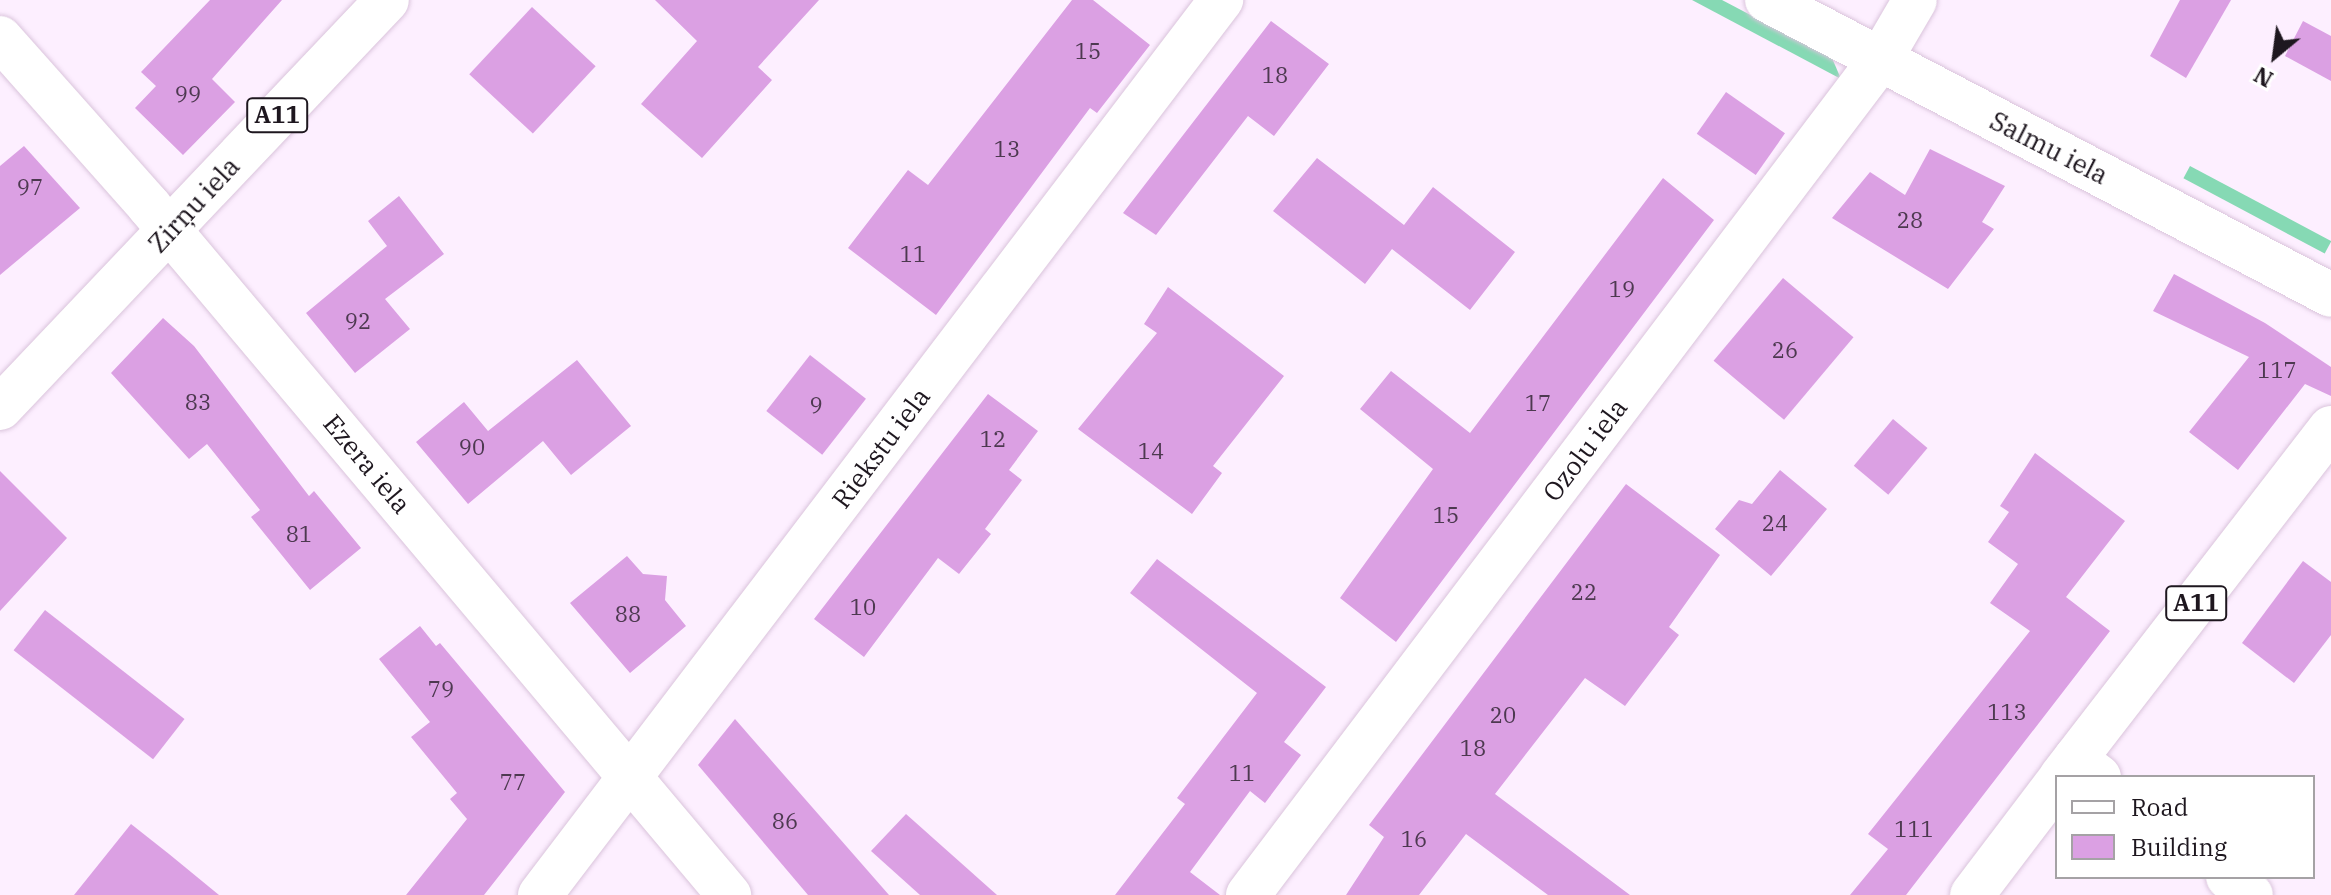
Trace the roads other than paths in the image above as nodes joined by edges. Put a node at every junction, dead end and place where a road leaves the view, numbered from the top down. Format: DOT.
graph roads {
  1 [pos="387,0"];
  2 [pos="1221,0"];
  3 [pos="1767,0"];
  4 [pos="1915,0"];
  5 [pos="0,38"];
  6 [pos="1880,60"];
  7 [pos="170,232"];
  8 [pos="2331,295"];
  9 [pos="0,408"];
  10 [pos="2331,428"];
  11 [pos="2073,774"];
  12 [pos="632,776"];
  13 [pos="2055,796"];
  14 [pos="2231,879"];
  15 [pos="540,895"];
  16 [pos="729,895"];
  17 [pos="1248,895"];
  18 [pos="1972,895"];
  19 [pos="2251,895"];
  1 -- 7 [label="main road, Zirņu iela / A11"];
  2 -- 12 [label="main road, Riekstu iela"];
  3 -- 6 [label="main road, Salmu iela"];
  4 -- 6 [label="main road, Ozolu iela"];
  5 -- 7 [label="main road, Ezera iela"];
  6 -- 8 [label="main road, Salmu iela"];
  6 -- 17 [label="main road, Ozolu iela"];
  7 -- 9 [label="main road, Zirņu iela / A11"];
  7 -- 12 [label="main road, Ezera iela"];
  10 -- 11 [label="main road, A11"];
  12 -- 15 [label="main road, Riekstu iela"];
  12 -- 16 [label="main road, Ezera iela"];
  13 -- 18 [label="main road, A11"];
  14 -- 19 [label="main road"];
}
